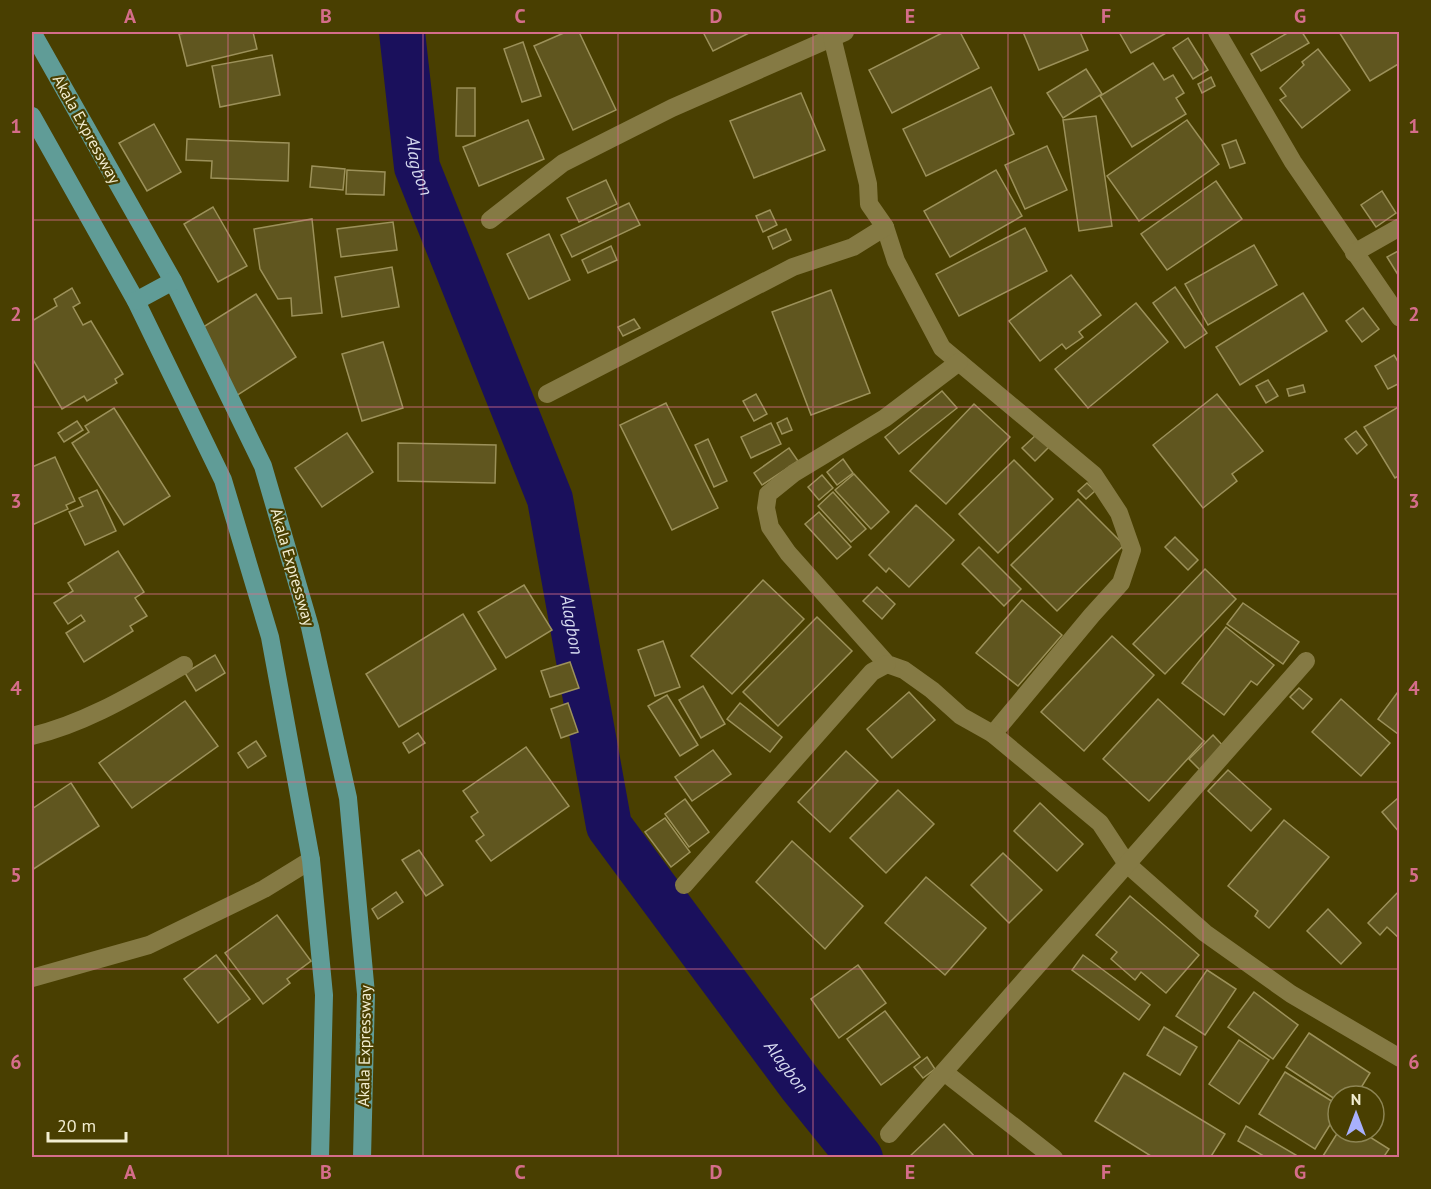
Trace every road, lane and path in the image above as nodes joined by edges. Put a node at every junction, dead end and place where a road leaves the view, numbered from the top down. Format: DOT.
graph roads {
  1 [pos="32,32"];
  2 [pos="838,34"];
  3 [pos="1223,34"];
  4 [pos="32,116"];
  5 [pos="490,220"];
  6 [pos="885,227"];
  7 [pos="1400,227"];
  8 [pos="1354,253"];
  9 [pos="173,281"];
  10 [pos="136,302"];
  11 [pos="1400,318"];
  12 [pos="959,362"];
  13 [pos="547,394"];
  14 [pos="1306,661"];
  15 [pos="184,664"];
  16 [pos="887,664"];
  17 [pos="993,734"];
  18 [pos="32,736"];
  19 [pos="311,860"];
  20 [pos="1127,864"];
  21 [pos="684,885"];
  22 [pos="32,978"];
  23 [pos="1400,1058"];
  24 [pos="944,1072"];
  25 [pos="889,1134"];
  26 [pos="320,1158"];
  27 [pos="362,1158"];
  28 [pos="1054,1158"];
  1 -- 9 [label="main road, Akala Expressway"];
  2 -- 5 [label="street"];
  2 -- 6 [label="street"];
  3 -- 8 [label="street"];
  4 -- 10 [label="main road"];
  6 -- 12 [label="street"];
  6 -- 13 [label="street"];
  7 -- 8 [label="street"];
  8 -- 11 [label="street"];
  9 -- 10 [label="main road"];
  9 -- 27 [label="main road, Akala Expressway"];
  10 -- 19 [label="main road"];
  12 -- 16 [label="street"];
  12 -- 17 [label="street"];
  14 -- 20 [label="street"];
  15 -- 18 [label="street"];
  16 -- 17 [label="street"];
  16 -- 21 [label="street"];
  17 -- 20 [label="street"];
  19 -- 22 [label="street"];
  19 -- 26 [label="main road"];
  20 -- 23 [label="street"];
  20 -- 24 [label="street"];
  24 -- 25 [label="street"];
  24 -- 28 [label="street"];
}
